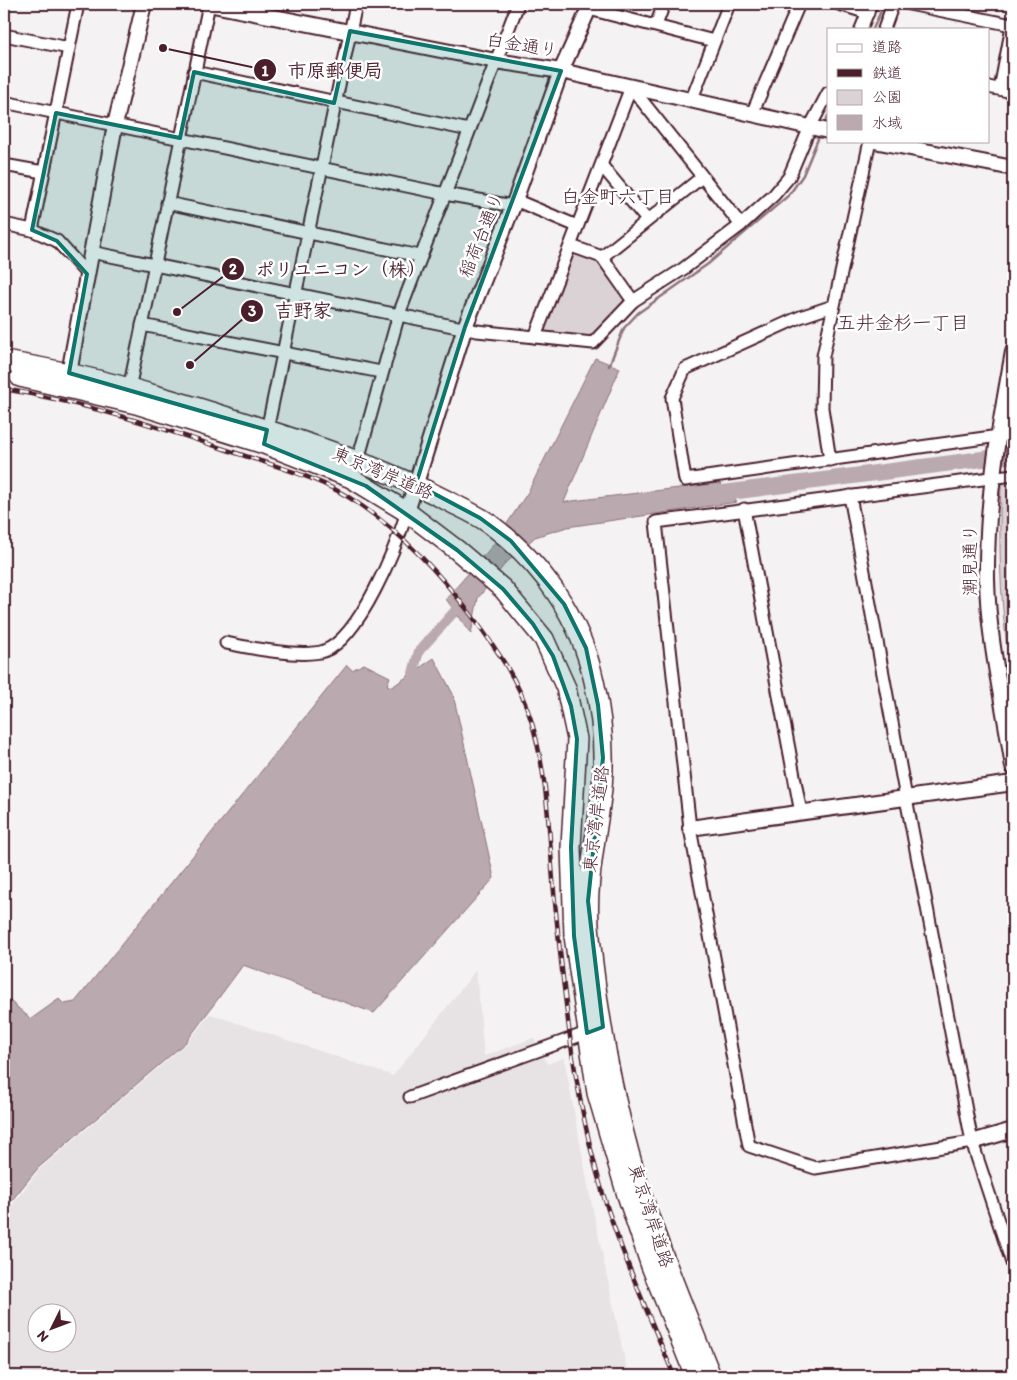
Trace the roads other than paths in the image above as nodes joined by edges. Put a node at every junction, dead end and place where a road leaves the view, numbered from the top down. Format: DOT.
graph roads {
  1 [pos="78,4"];
  2 [pos="144,4"];
  3 [pos="209,4"];
  4 [pos="356,4"];
  5 [pos="518,4"];
  6 [pos="664,4"];
  7 [pos="729,4"];
  8 [pos="798,4"];
  9 [pos="839,4"];
  10 [pos="893,4"];
  11 [pos="909,4"];
  12 [pos="587,6"];
  13 [pos="869,8"];
  14 [pos="1013,23"];
  15 [pos="656,25"];
  16 [pos="861,28"];
  17 [pos="884,28"];
  18 [pos="350,31"];
  19 [pos="4,35"];
  20 [pos="714,42"];
  21 [pos="69,48"];
  22 [pos="496,61"];
  23 [pos="561,71"];
  24 [pos="194,72"];
  25 [pos="631,87"];
  26 [pos="994,88"];
  27 [pos="1013,92"];
  28 [pos="827,95"];
  29 [pos="692,101"];
  30 [pos="4,102"];
  31 [pos="334,103"];
  32 [pos="56,113"];
  33 [pos="752,114"];
  34 [pos="115,125"];
  35 [pos="810,127"];
  36 [pos="469,130"];
  37 [pos="827,131"];
  38 [pos="180,138"];
  39 [pos="870,142"];
  40 [pos="879,142"];
  41 [pos="4,165"];
  42 [pos="602,166"];
  43 [pos="1013,168"];
  44 [pos="322,169"];
  45 [pos="43,172"];
  46 [pos="702,177"];
  47 [pos="445,194"];
  48 [pos="168,203"];
  49 [pos="514,203"];
  50 [pos="647,220"];
  51 [pos="4,224"];
  52 [pos="741,225"];
  53 [pos="577,226"];
  54 [pos="32,230"];
  55 [pos="309,233"];
  56 [pos="570,246"];
  57 [pos="91,252"];
  58 [pos="419,256"];
  59 [pos="602,257"];
  60 [pos="154,265"];
  61 [pos="87,274"];
  62 [pos="297,294"];
  63 [pos="633,301"];
  64 [pos="833,306"];
  65 [pos="399,314"];
  66 [pos="142,324"];
  67 [pos="465,327"];
  68 [pos="535,337"];
  69 [pos="285,352"];
  70 [pos="1013,352"];
  71 [pos="4,361"];
  72 [pos="381,372"];
  73 [pos="68,373"];
  74 [pos="4,374"];
  75 [pos="129,389"];
  76 [pos="1013,434"];
  77 [pos="266,437"];
  78 [pos="998,437"];
  79 [pos="358,460"];
  80 [pos="830,460"];
  81 [pos="1013,475"];
  82 [pos="991,478"];
  83 [pos="416,484"];
  84 [pos="850,496"];
  85 [pos="744,509"];
  86 [pos="407,512"];
  87 [pos="226,643"];
  88 [pos="1013,767"];
  89 [pos="1013,784"];
  90 [pos="906,798"];
  91 [pos="801,813"];
  92 [pos="690,828"];
  93 [pos="595,1030"];
  94 [pos="410,1097"];
  95 [pos="1013,1130"];
  96 [pos="972,1142"];
  97 [pos="1013,1266"];
  98 [pos="695,1376"];
  99 [pos="710,1376"];
  1 -- 21 [label="street"];
  2 -- 34 [label="street"];
  3 -- 18 [label="street, 白金通り"];
  3 -- 24 [label="street"];
  4 -- 18 [label="street"];
  5 -- 22 [label="street"];
  6 -- 15 [label="street"];
  7 -- 20 [label="street"];
  8 -- 33 [label="street"];
  9 -- 13 [label="street"];
  10 -- 17 [label="street"];
  11 -- 14 [label="street"];
  12 -- 15 [label="street"];
  12 -- 23 [label="street, 稲荷台通り"];
  13 -- 16 [label="street"];
  14 -- 26 [label="street"];
  15 -- 20 [label="street"];
  18 -- 22 [label="street, 白金通り"];
  18 -- 31 [label="street"];
  19 -- 21 [label="street"];
  20 -- 29 [label="street"];
  21 -- 32 [label="street"];
  22 -- 23 [label="street, 白金通り"];
  22 -- 36 [label="street"];
  23 -- 25 [label="street, 白金通り"];
  23 -- 49 [label="street, 稲荷台通り"];
  24 -- 31 [label="street"];
  24 -- 38 [label="street"];
  25 -- 29 [label="street, 白金通り"];
  25 -- 42 [label="street"];
  25 -- 46 [label="street"];
  26 -- 27 [label="street"];
  28 -- 35 [label="street"];
  29 -- 33 [label="street, 白金通り"];
  30 -- 32 [label="street"];
  31 -- 36 [label="street"];
  31 -- 44 [label="street"];
  32 -- 34 [label="street"];
  32 -- 45 [label="street"];
  33 -- 35 [label="street, 白金通り"];
  34 -- 38 [label="street"];
  34 -- 57 [label="street"];
  35 -- 37 [label="street, 白金通り"];
  35 -- 52 [label="street"];
  36 -- 47 [label="street"];
  38 -- 44 [label="street"];
  38 -- 48 [label="street"];
  39 -- 64 [label="street"];
  40 -- 43 [label="street"];
  41 -- 45 [label="street"];
  42 -- 50 [label="street"];
  42 -- 53 [label="street"];
  44 -- 47 [label="street"];
  44 -- 55 [label="street"];
  45 -- 54 [label="street"];
  46 -- 50 [label="street"];
  46 -- 52 [label="street"];
  47 -- 49 [label="street"];
  47 -- 58 [label="street"];
  48 -- 55 [label="street"];
  48 -- 60 [label="street"];
  49 -- 53 [label="street"];
  49 -- 67 [label="street, 稲荷台通り"];
  50 -- 59 [label="street"];
  51 -- 54 [label="street"];
  52 -- 63 [label="street"];
  53 -- 56 [label="street"];
  54 -- 61 [label="street"];
  55 -- 58 [label="street"];
  55 -- 62 [label="street"];
  56 -- 59 [label="street"];
  56 -- 68 [label="street"];
  57 -- 60 [label="street"];
  57 -- 61 [label="street"];
  58 -- 65 [label="street"];
  59 -- 63 [label="street"];
  60 -- 62 [label="street"];
  60 -- 66 [label="street"];
  61 -- 73 [label="street"];
  62 -- 65 [label="street"];
  62 -- 69 [label="street"];
  63 -- 68 [label="street"];
  64 -- 80 [label="street"];
  64 -- 80 [label="street"];
  65 -- 67 [label="street"];
  65 -- 72 [label="street"];
  66 -- 69 [label="street"];
  66 -- 75 [label="street"];
  67 -- 68 [label="street"];
  67 -- 83 [label="street, 稲荷台通り"];
  69 -- 72 [label="street"];
  69 -- 77 [label="street"];
  70 -- 78 [label="street, 潮見通り"];
  71 -- 73 [label="highway, 東京湾岸道路"];
  72 -- 79 [label="street"];
  73 -- 75 [label="highway, 東京湾岸道路"];
  74 -- 77 [label="highway, 東京湾岸道路"];
  75 -- 77 [label="highway, 東京湾岸道路"];
  76 -- 78 [label="street"];
  77 -- 79 [label="highway, 東京湾岸道路"];
  77 -- 86 [label="highway, 東京湾岸道路"];
  78 -- 80 [label="street"];
  78 -- 82 [label="street, 潮見通り"];
  79 -- 83 [label="highway, 東京湾岸道路"];
  81 -- 82 [label="street"];
  82 -- 84 [label="street"];
  82 -- 88 [label="street, 潮見通り"];
  83 -- 86 [label="street, 稲荷台通り"];
  83 -- 93 [label="highway, 東京湾岸道路"];
  84 -- 85 [label="street"];
  84 -- 90 [label="street"];
  85 -- 91 [label="street"];
  85 -- 92 [label="street"];
  86 -- 87 [label="street"];
  86 -- 93 [label="highway, 東京湾岸道路"];
  89 -- 90 [label="street"];
  90 -- 91 [label="street"];
  90 -- 96 [label="street"];
  91 -- 92 [label="street"];
  92 -- 96 [label="street"];
  93 -- 94 [label="street"];
  93 -- 98 [label="highway, 東京湾岸道路"];
  93 -- 99 [label="highway, 東京湾岸道路"];
  95 -- 96 [label="street"];
  96 -- 97 [label="street"];
}
